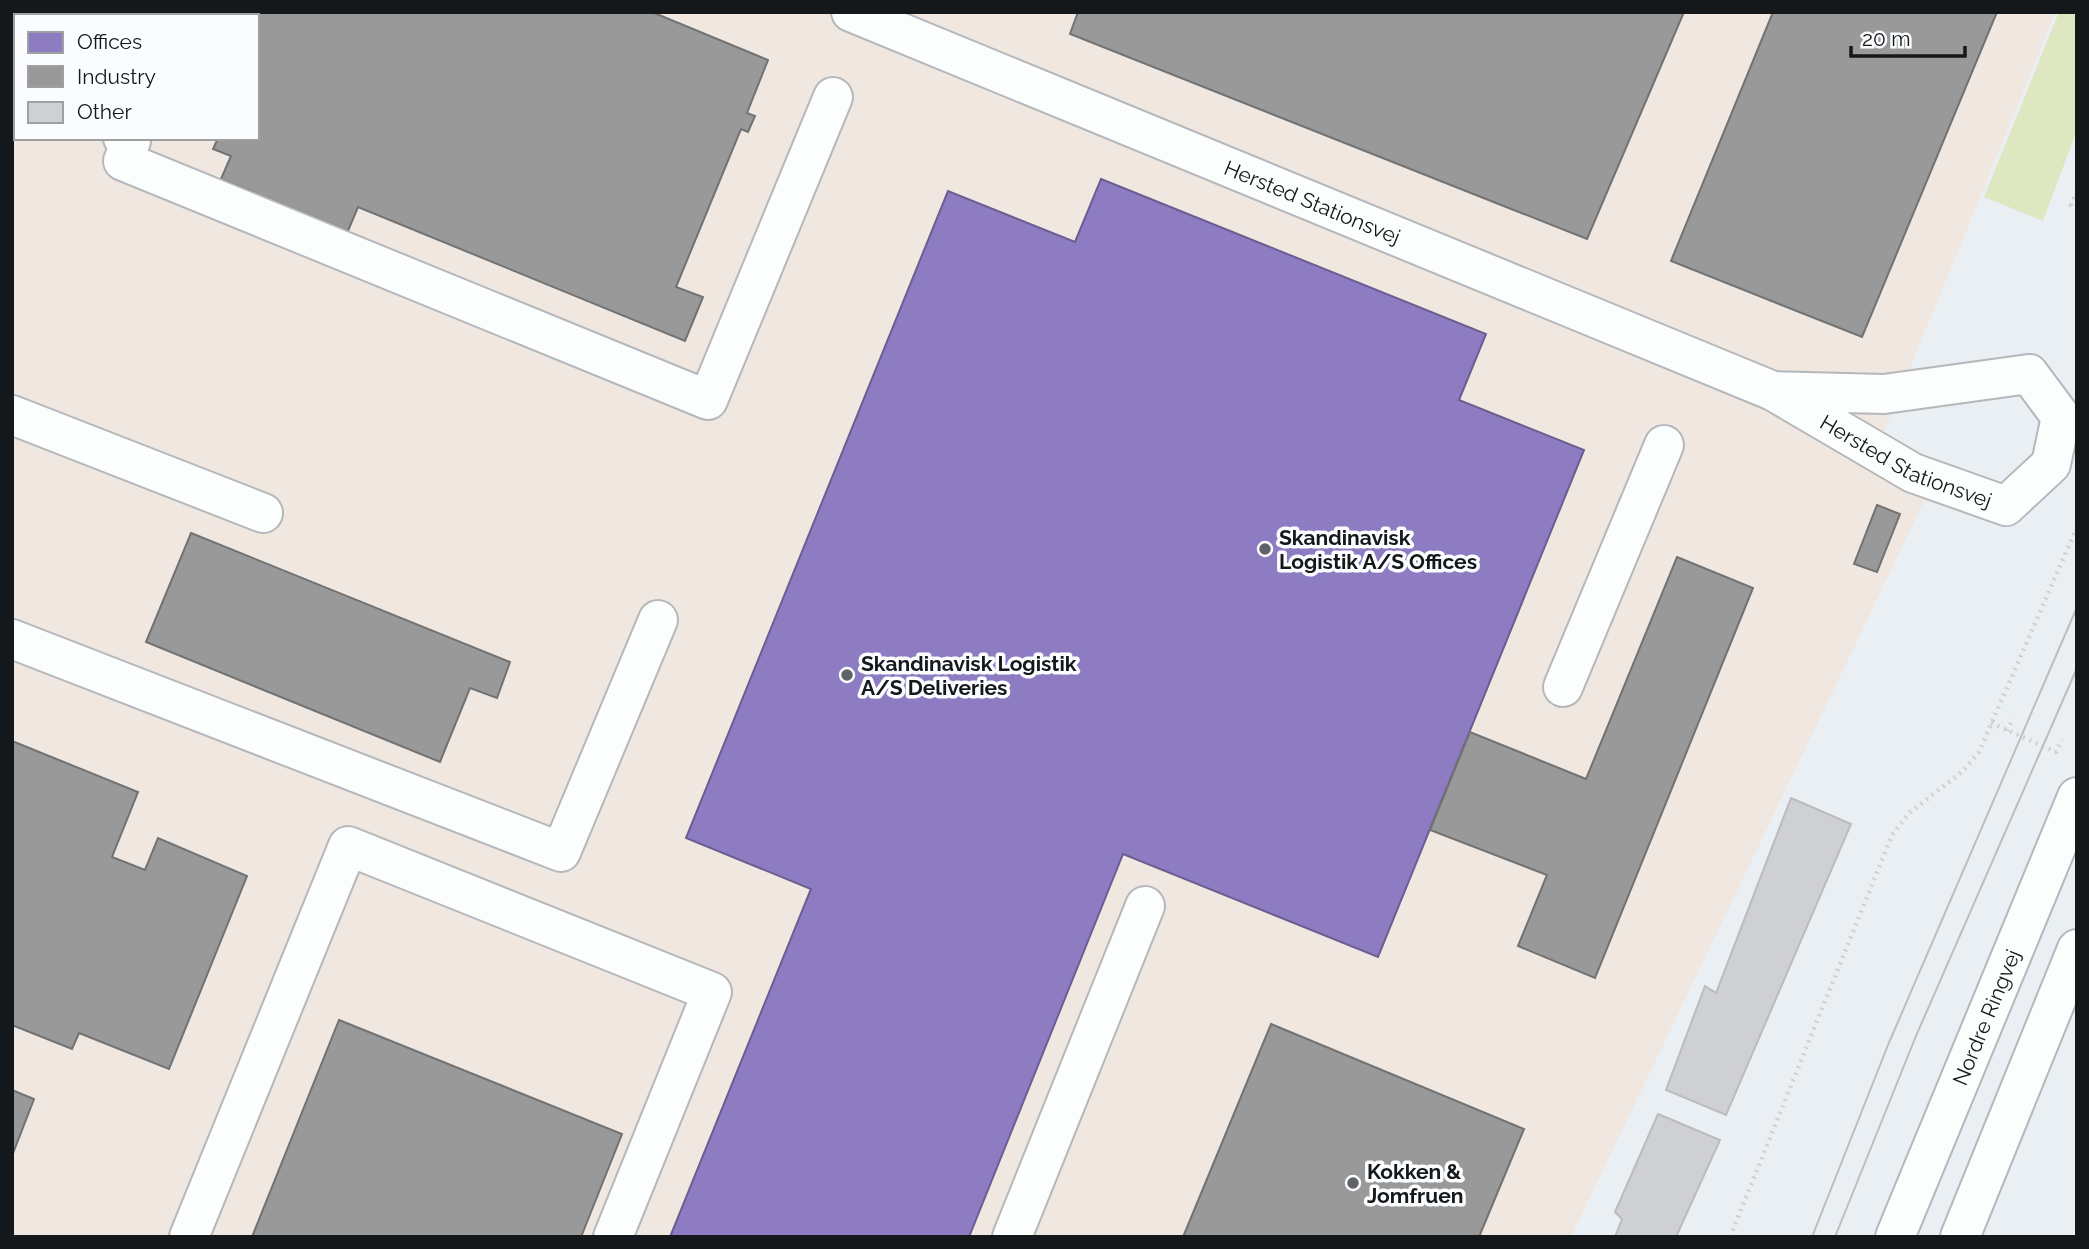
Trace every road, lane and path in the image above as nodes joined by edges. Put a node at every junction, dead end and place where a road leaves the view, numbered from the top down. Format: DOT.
graph roads {
  1 [pos="851,12"];
  2 [pos="833,97"];
  3 [pos="128,140"];
  4 [pos="2077,191"];
  5 [pos="2077,208"];
  6 [pos="1773,391"];
  7 [pos="12,415"];
  8 [pos="1664,445"];
  9 [pos="263,513"];
  10 [pos="2077,527"];
  11 [pos="658,620"];
  12 [pos="12,639"];
  13 [pos="1563,687"];
  14 [pos="2013,718"];
  15 [pos="1992,723"];
  16 [pos="2007,730"];
  17 [pos="2062,740"];
  18 [pos="2077,797"];
  19 [pos="1145,906"];
  20 [pos="2077,949"];
  21 [pos="189,1237"];
  22 [pos="614,1237"];
  23 [pos="1012,1237"];
  24 [pos="1730,1237"];
  25 [pos="1895,1237"];
  26 [pos="1960,1237"];
  1 -- 6 [label="street, Hersted Stationsvej"];
  2 -- 3 [label="street"];
  4 -- 5 [label="path"];
  6 -- 6 [label="street, Hersted Stationsvej"];
  7 -- 9 [label="street"];
  8 -- 13 [label="street"];
  10 -- 15 [label="path"];
  11 -- 12 [label="street"];
  14 -- 16 [label="path"];
  15 -- 16 [label="path"];
  15 -- 24 [label="path"];
  16 -- 17 [label="path"];
  18 -- 25 [label="street, Nordre Ringvej"];
  19 -- 23 [label="street"];
  20 -- 26 [label="street"];
  21 -- 22 [label="street"];
}
